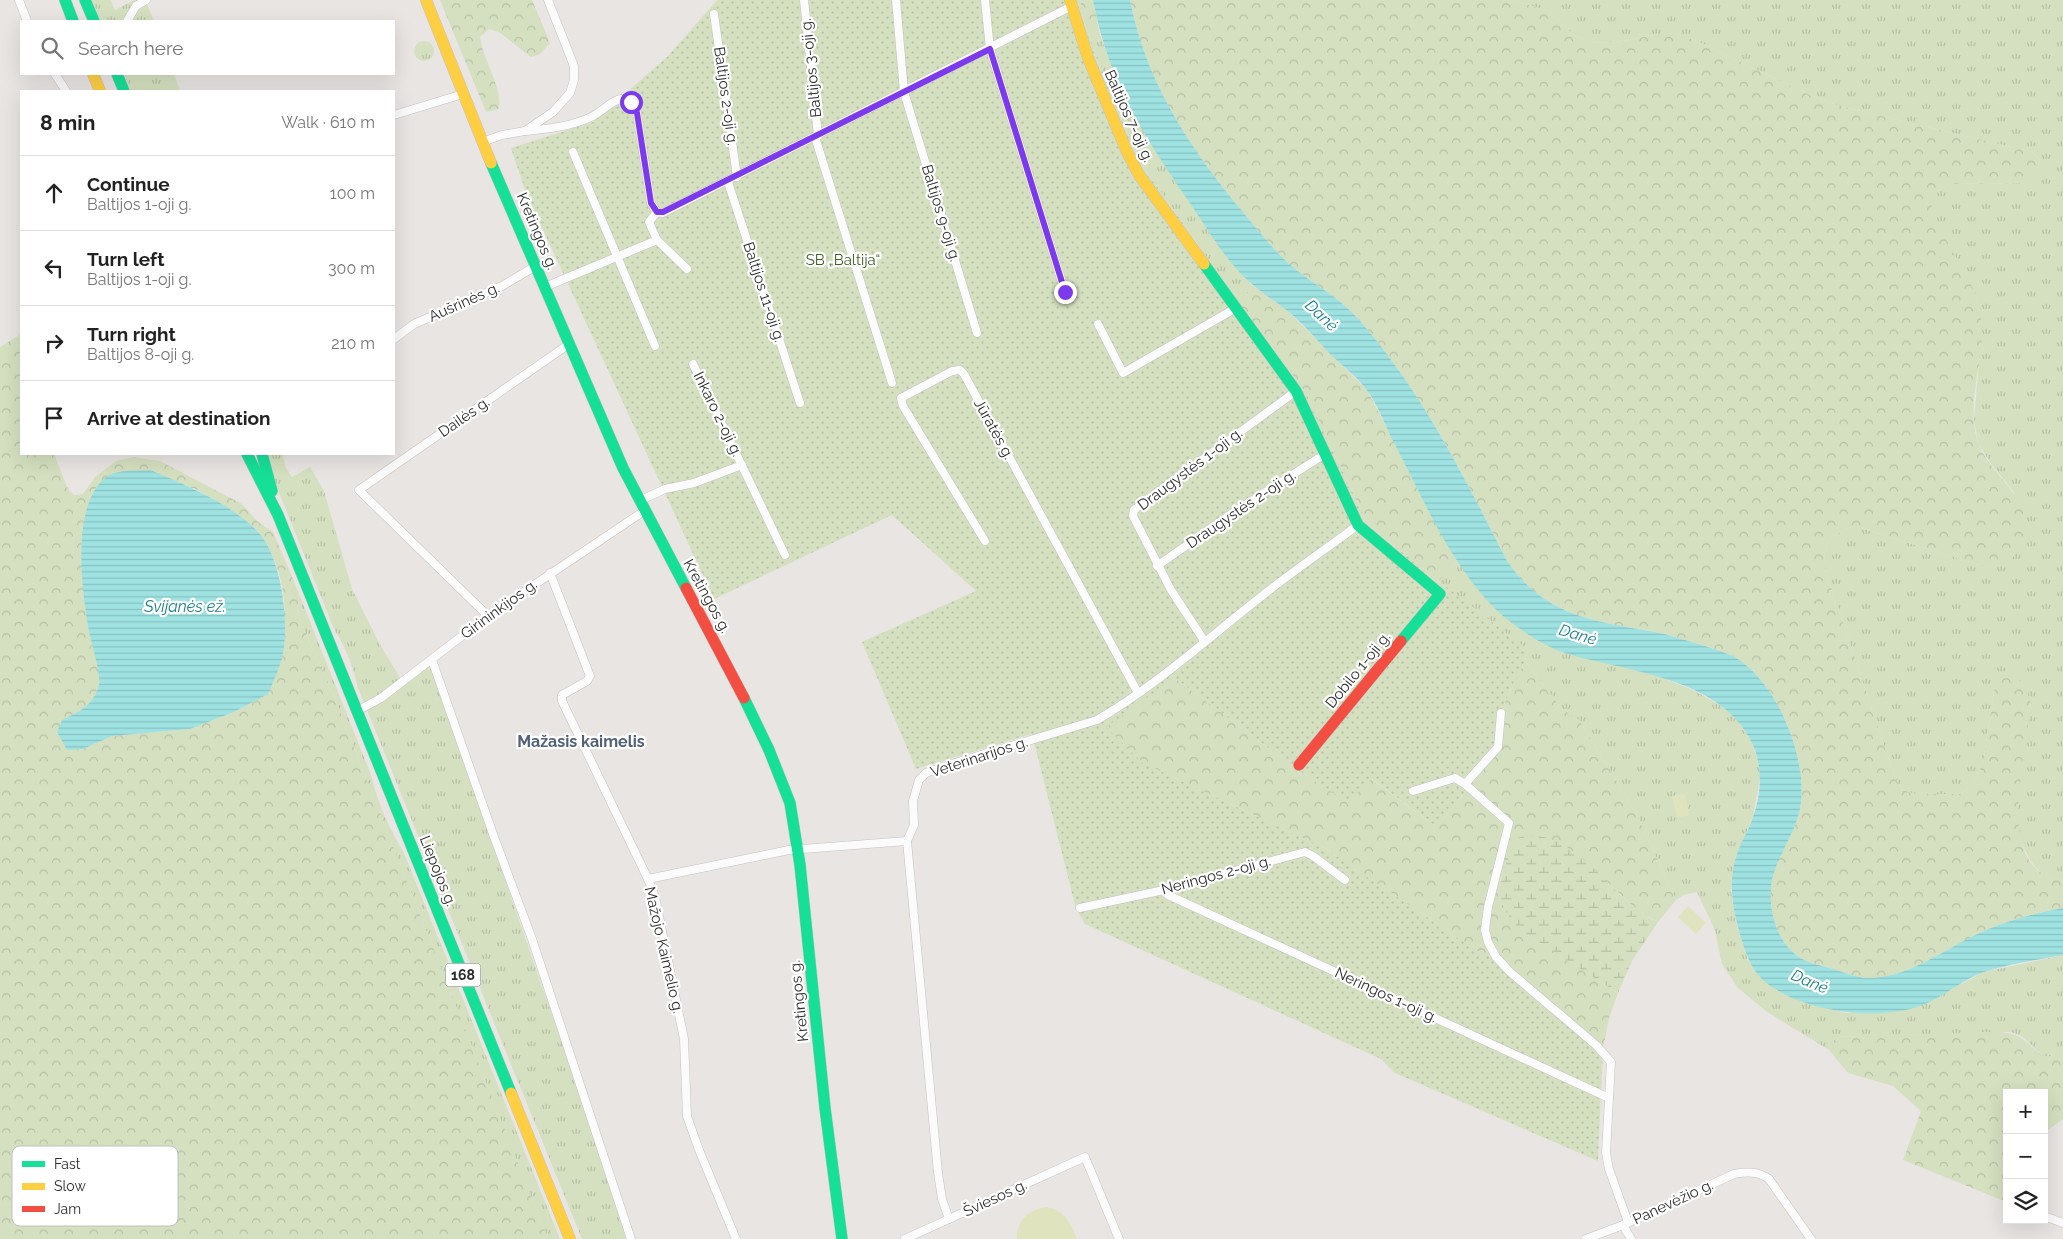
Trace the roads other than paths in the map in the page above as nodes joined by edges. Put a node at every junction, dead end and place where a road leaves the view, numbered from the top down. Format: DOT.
graph roads {
  1 [pos="19,0"];
  2 [pos="65,0"];
  3 [pos="85,0"];
  4 [pos="146,0"];
  5 [pos="426,0"];
  6 [pos="548,0"];
  7 [pos="804,0"];
  8 [pos="896,0"];
  9 [pos="985,0"];
  10 [pos="1070,3"];
  11 [pos="714,14"];
  12 [pos="27,20"];
  13 [pos="73,20"];
  14 [pos="94,20"];
  15 [pos="128,20"];
  16 [pos="990,49"];
  17 [pos="56,75"];
  18 [pos="93,75"];
  19 [pos="117,75"];
  20 [pos="65,90"];
  21 [pos="100,90"];
  22 [pos="124,90"];
  23 [pos="904,92"];
  24 [pos="463,94"];
  25 [pos="395,114"];
  26 [pos="525,131"];
  27 [pos="817,136"];
  28 [pos="482,142"];
  29 [pos="573,152"];
  30 [pos="737,177"];
  31 [pos="728,182"];
  32 [pos="657,212"];
  33 [pos="657,240"];
  34 [pos="617,257"];
  35 [pos="536,266"];
  36 [pos="687,269"];
  37 [pos="545,288"];
  38 [pos="1065,292"];
  39 [pos="1236,308"];
  40 [pos="1098,324"];
  41 [pos="978,333"];
  42 [pos="395,338"];
  43 [pos="569,344"];
  44 [pos="654,346"];
  45 [pos="693,364"];
  46 [pos="892,382"];
  47 [pos="1296,391"];
  48 [pos="800,403"];
  49 [pos="1326,454"];
  50 [pos="248,455"];
  51 [pos="262,455"];
  52 [pos="742,465"];
  53 [pos="641,506"];
  54 [pos="278,515"];
  55 [pos="1358,525"];
  56 [pos="985,541"];
  57 [pos="786,555"];
  58 [pos="1157,566"];
  59 [pos="550,573"];
  60 [pos="488,616"];
  61 [pos="1205,642"];
  62 [pos="432,660"];
  63 [pos="1138,693"];
  64 [pos="357,711"];
  65 [pos="1501,713"];
  66 [pos="1299,765"];
  67 [pos="1465,784"];
  68 [pos="1413,791"];
  69 [pos="907,841"];
  70 [pos="798,849"];
  71 [pos="648,879"];
  72 [pos="1345,880"];
  73 [pos="1164,890"];
  74 [pos="1080,908"];
  75 [pos="1610,1098"];
  76 [pos="2048,1217"];
  77 [pos="949,1219"];
  78 [pos="2063,1223"];
  79 [pos="1625,1224"];
  80 [pos="570,1239"];
  81 [pos="631,1239"];
  82 [pos="736,1239"];
  83 [pos="842,1239"];
  84 [pos="905,1239"];
  85 [pos="1119,1239"];
  86 [pos="1586,1239"];
  87 [pos="1632,1239"];
  88 [pos="1811,1239"];
  1 -- 12 [label="street"];
  2 -- 13 [label="street"];
  3 -- 14 [label="street"];
  4 -- 15 [label="street"];
  5 -- 24 [label="street, Kretingos g."];
  6 -- 26 [label="street"];
  7 -- 27 [label="street, Baltijos 3-oji g."];
  8 -- 23 [label="street, Baltijos 9-oji g."];
  9 -- 16 [label="street"];
  10 -- 16 [label="street"];
  10 -- 39 [label="street, Baltijos 7-oji g."];
  11 -- 30 [label="street, Baltijos 2-oji g."];
  16 -- 23 [label="street"];
  16 -- 38 [label="street"];
  17 -- 20 [label="street"];
  18 -- 21 [label="street"];
  19 -- 22 [label="street"];
  23 -- 27 [label="street"];
  23 -- 41 [label="street, Baltijos 9-oji g."];
  24 -- 25 [label="street"];
  24 -- 28 [label="street, Kretingos g."];
  26 -- 28 [label="street"];
  26 -- 32 [label="street"];
  27 -- 30 [label="street"];
  27 -- 46 [label="street, Baltijos 3-oji g."];
  28 -- 35 [label="street, Kretingos g."];
  29 -- 34 [label="street"];
  30 -- 31 [label="street"];
  31 -- 32 [label="street"];
  31 -- 48 [label="street, Baltijos 11-oji g."];
  32 -- 33 [label="street"];
  33 -- 34 [label="street"];
  33 -- 36 [label="street"];
  34 -- 37 [label="street"];
  34 -- 44 [label="street"];
  35 -- 37 [label="street, Kretingos g."];
  35 -- 42 [label="street, Aušrinės g."];
  37 -- 43 [label="street, Kretingos g."];
  39 -- 40 [label="street"];
  39 -- 47 [label="street, Baltijos 7-oji g."];
  43 -- 53 [label="street, Kretingos g."];
  43 -- 60 [label="street, Dailės g."];
  45 -- 52 [label="street, Inkaro 2-oji g."];
  47 -- 49 [label="street, Baltijos 7-oji g."];
  47 -- 58 [label="street, Draugystės 1-oji g."];
  49 -- 55 [label="street, Baltijos 7-oji g."];
  49 -- 58 [label="street, Draugystės 2-oji g."];
  50 -- 54 [label="street, Liepojos g. / 168"];
  51 -- 54 [label="street, Liepojos g. / 168"];
  52 -- 53 [label="street, Girininkijos g."];
  52 -- 57 [label="street, Inkaro 2-oji g."];
  53 -- 59 [label="street, Girininkijos g."];
  53 -- 70 [label="street, Kretingos g."];
  54 -- 64 [label="street, Liepojos g. / 168"];
  55 -- 61 [label="street, Veterinarijos g."];
  55 -- 66 [label="street, Dobilo 1-oji g."];
  56 -- 63 [label="street, Jūratės g."];
  58 -- 61 [label="street, Draugystės 1-oji g."];
  59 -- 60 [label="street, Girininkijos g."];
  59 -- 71 [label="street, Mažojo Kaimelio g."];
  60 -- 62 [label="street, Girininkijos g."];
  61 -- 63 [label="street, Veterinarijos g."];
  62 -- 64 [label="street, Girininkijos g."];
  62 -- 81 [label="street"];
  63 -- 69 [label="street, Veterinarijos g."];
  64 -- 80 [label="street, Liepojos g. / 168"];
  65 -- 67 [label="street"];
  67 -- 68 [label="street"];
  67 -- 75 [label="street"];
  69 -- 70 [label="street"];
  69 -- 77 [label="street, Veterinarijos g."];
  70 -- 71 [label="street"];
  70 -- 83 [label="street, Kretingos g."];
  71 -- 82 [label="street, Mažojo Kaimelio g."];
  72 -- 73 [label="street, Neringos 2-oji g."];
  73 -- 74 [label="street, Neringos 2-oji g."];
  73 -- 75 [label="street, Neringos 1-oji g."];
  75 -- 79 [label="street"];
  76 -- 78 [label="street"];
  77 -- 84 [label="street, Šviesos g."];
  77 -- 85 [label="street, Šviesos g."];
  79 -- 86 [label="street, Panevėžio g."];
  79 -- 87 [label="street"];
  79 -- 88 [label="street, Panevėžio g."];
}
